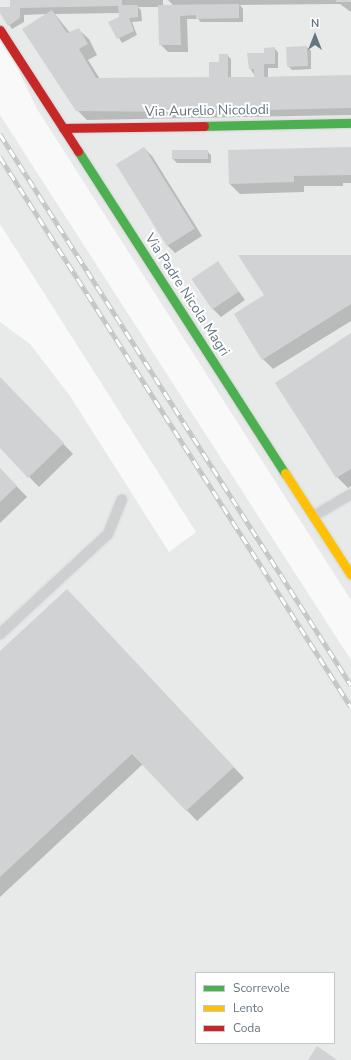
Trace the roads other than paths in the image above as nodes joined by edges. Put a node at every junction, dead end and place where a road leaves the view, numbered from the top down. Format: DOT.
graph roads {
  1 [pos="0,30"];
  2 [pos="351,123"];
  3 [pos="62,128"];
  4 [pos="351,494"];
  5 [pos="122,500"];
  6 [pos="314,516"];
  7 [pos="351,575"];
  8 [pos="0,634"];
  1 -- 3 [label="street, Via Padre Nicola Magri"];
  2 -- 3 [label="street, Via Aurelio Nicolodi"];
  3 -- 6 [label="street, Via Padre Nicola Magri"];
  4 -- 6 [label="lane"];
  5 -- 8 [label="lane"];
  6 -- 7 [label="street, Via Padre Nicola Magri"];
}
